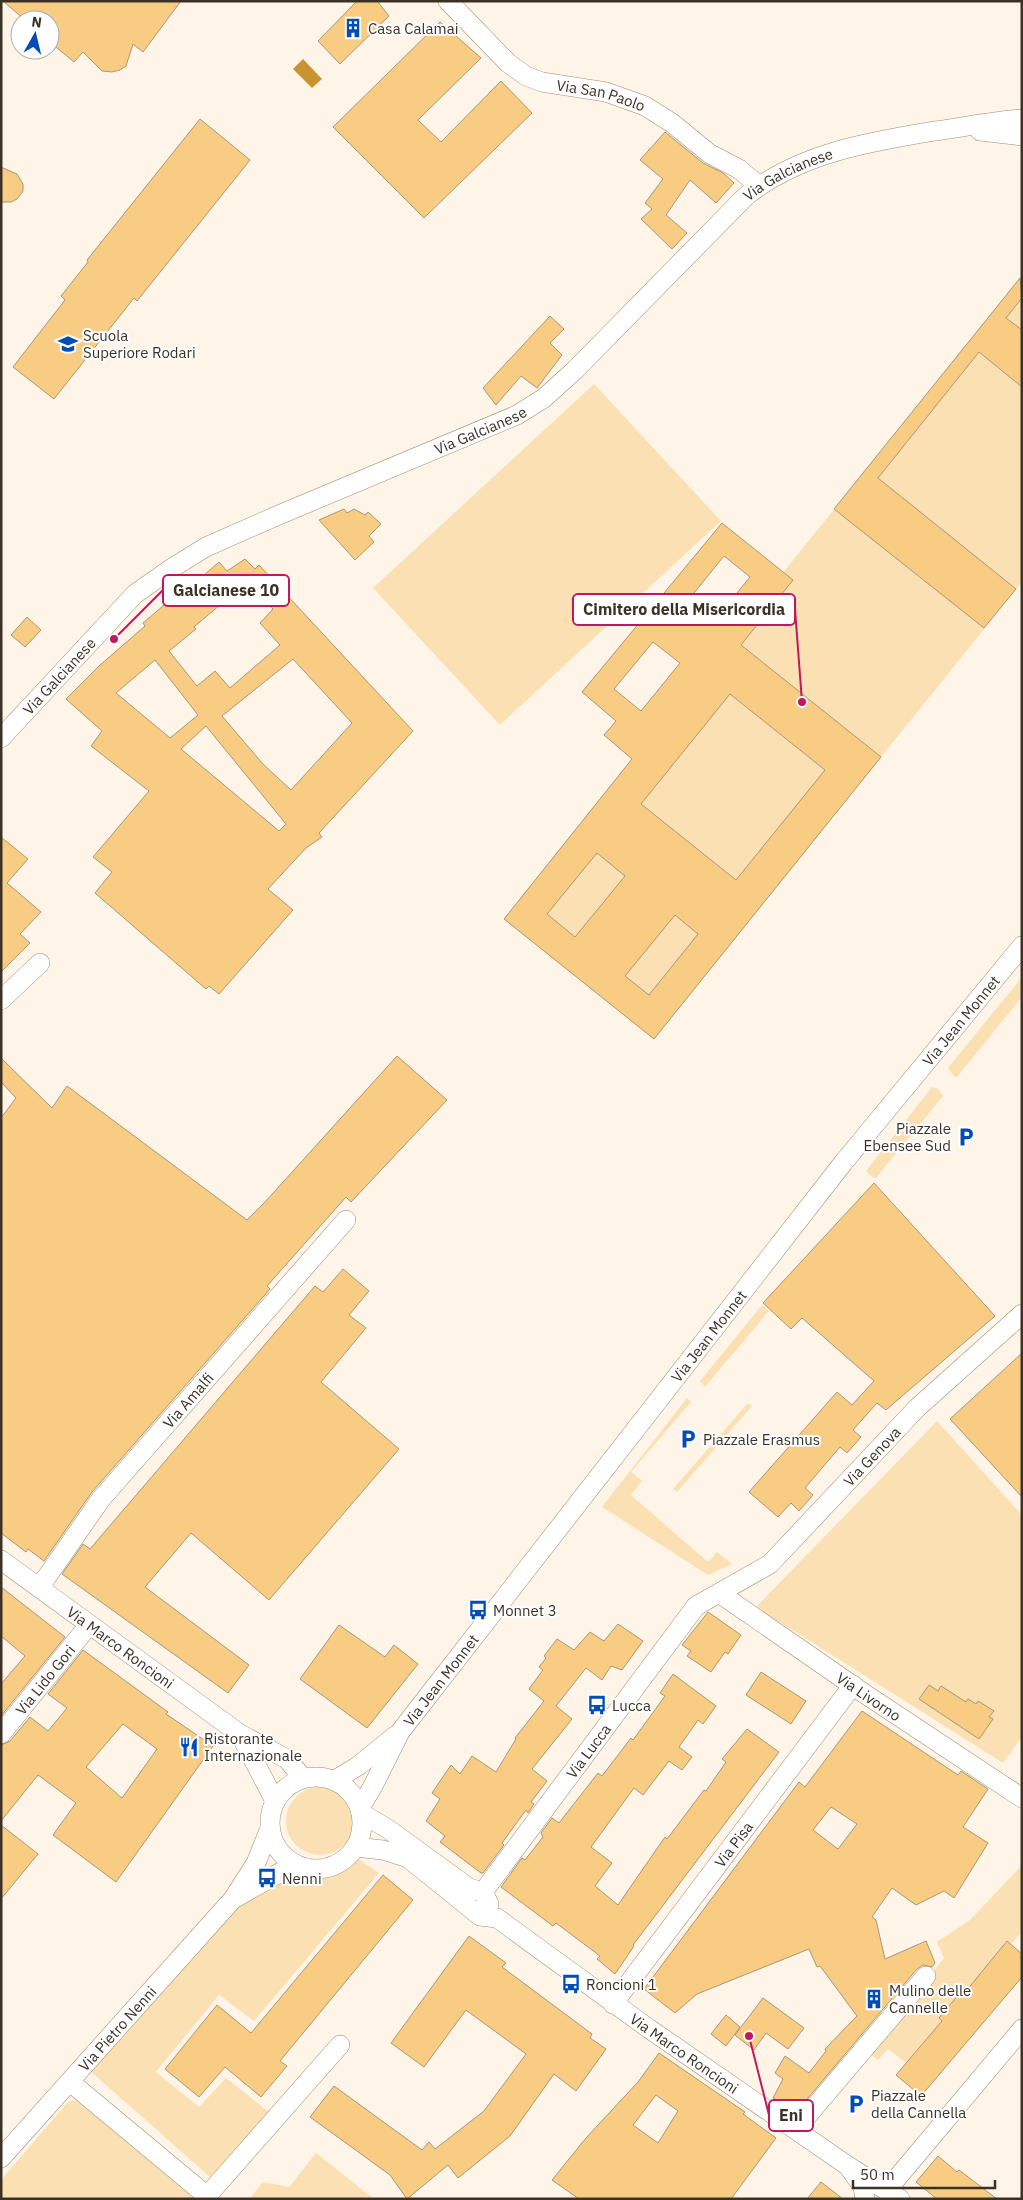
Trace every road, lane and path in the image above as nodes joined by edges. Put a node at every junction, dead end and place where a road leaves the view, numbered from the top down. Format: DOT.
graph roads {
  1 [pos="448,1"];
  2 [pos="1018,118"];
  3 [pos="954,128"];
  4 [pos="1022,136"];
  5 [pos="759,186"];
  6 [pos="1,738"];
  7 [pos="1022,946"];
  8 [pos="40,963"];
  9 [pos="1,1000"];
  10 [pos="346,1220"];
  11 [pos="1022,1314"];
  12 [pos="1,1560"];
  13 [pos="39,1588"];
  14 [pos="719,1593"];
  15 [pos="89,1624"];
  16 [pos="853,1685"];
  17 [pos="400,1732"];
  18 [pos="1,1734"];
  19 [pos="240,1734"];
  20 [pos="303,1778"];
  21 [pos="335,1780"];
  22 [pos="1022,1798"];
  23 [pos="275,1801"];
  24 [pos="360,1810"];
  25 [pos="270,1828"];
  26 [pos="356,1847"];
  27 [pos="295,1864"];
  28 [pos="483,1892"];
  29 [pos="233,1899"];
  30 [pos="497,1918"];
  31 [pos="926,1976"];
  32 [pos="613,2004"];
  33 [pos="1022,2029"];
  34 [pos="340,2045"];
  35 [pos="70,2082"];
  36 [pos="796,2129"];
  37 [pos="1,2158"];
  38 [pos="848,2166"];
  39 [pos="894,2194"];
  40 [pos="865,2199"];
  1 -- 5 [label="street, Via San Paolo"];
  2 -- 3 [label="street, Via Galcianese"];
  3 -- 4 [label="street, Via Galcianese"];
  3 -- 5 [label="street, Via Galcianese"];
  5 -- 6 [label="street, Via Galcianese"];
  7 -- 17 [label="street, Via Jean Monnet"];
  8 -- 9 [label="street"];
  10 -- 13 [label="street, Via Amalfi"];
  11 -- 14 [label="street, Via Genova"];
  12 -- 13 [label="street, Via Marco Roncioni"];
  13 -- 15 [label="street, Via Marco Roncioni"];
  14 -- 16 [label="street, Via Livorno"];
  14 -- 28 [label="street, Via Lucca"];
  15 -- 18 [label="street, Via Lido Gori"];
  15 -- 19 [label="street, Via Marco Roncioni"];
  16 -- 22 [label="street, Via Livorno"];
  16 -- 32 [label="street, Via Pisa"];
  17 -- 21 [label="street, Via Jean Monnet"];
  17 -- 24 [label="street, Via Jean Monnet"];
  19 -- 20 [label="street, Via Marco Roncioni"];
  19 -- 23 [label="street, Via Marco Roncioni"];
  20 -- 21 [label="street"];
  20 -- 23 [label="street"];
  21 -- 24 [label="street"];
  23 -- 25 [label="street"];
  24 -- 26 [label="street"];
  24 -- 28 [label="street"];
  25 -- 27 [label="street"];
  25 -- 29 [label="street, Via Pietro Nenni"];
  26 -- 27 [label="street"];
  26 -- 30 [label="street, Via Marco Roncioni"];
  27 -- 29 [label="street, Via Pietro Nenni"];
  28 -- 30 [label="street, Via Marco Roncioni"];
  29 -- 35 [label="street, Via Pietro Nenni"];
  30 -- 32 [label="street, Via Marco Roncioni"];
  31 -- 36 [label="street"];
  32 -- 36 [label="street, Via Marco Roncioni"];
  33 -- 39 [label="street"];
  34 -- 35 [label="street"];
  35 -- 37 [label="street, Via Pietro Nenni"];
  36 -- 38 [label="street, Via Marco Roncioni"];
  38 -- 39 [label="street, Via Marco Roncioni"];
  38 -- 40 [label="street"];
}
